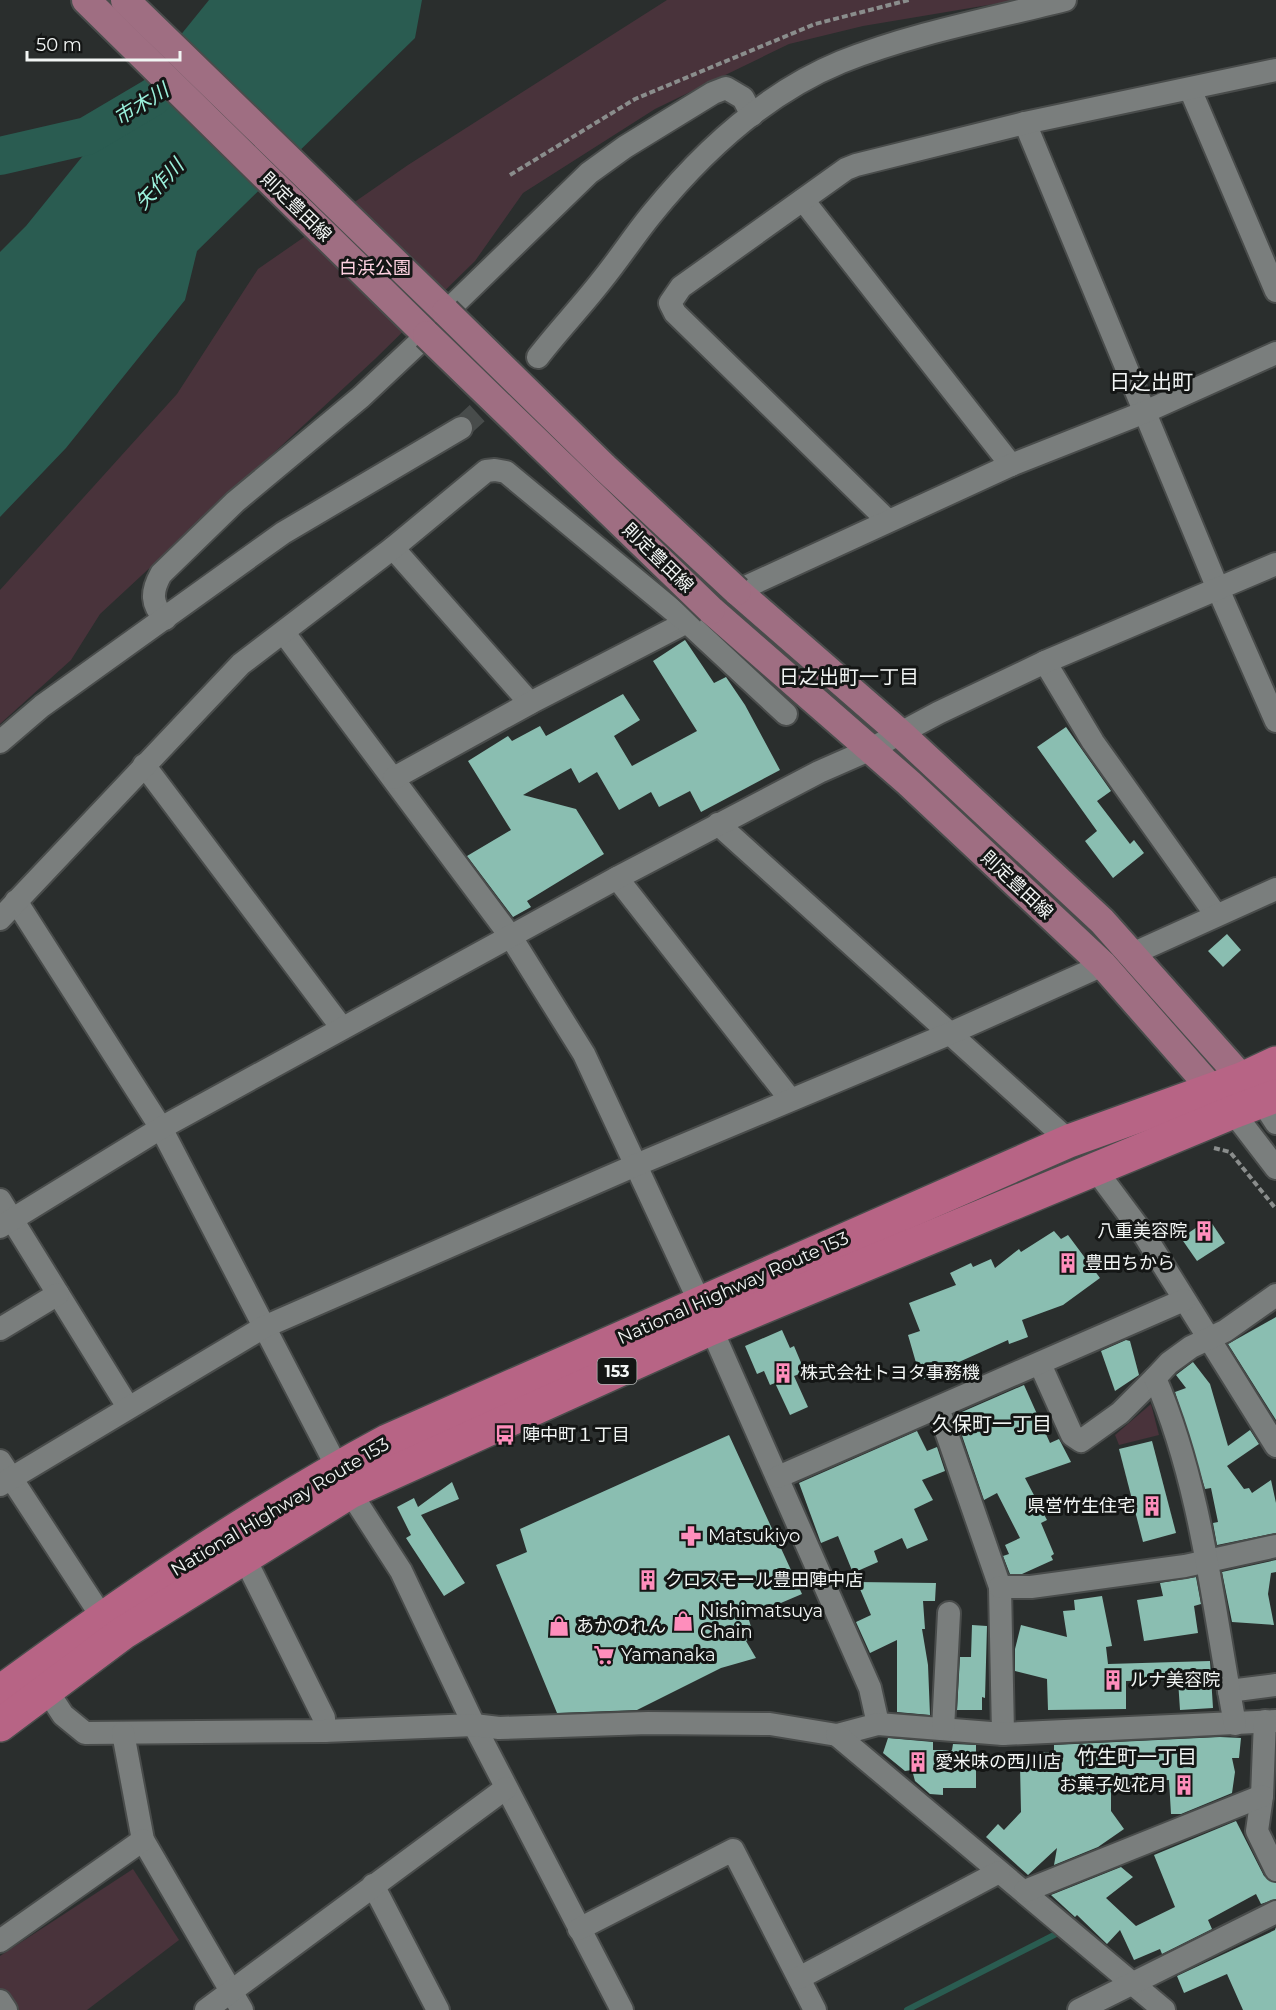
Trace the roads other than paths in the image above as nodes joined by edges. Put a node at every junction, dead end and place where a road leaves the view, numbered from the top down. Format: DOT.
graph roads {
  1 [pos="86,0"];
  2 [pos="125,0"];
  3 [pos="1065,0"];
  4 [pos="1276,70"];
  5 [pos="1190,89"];
  6 [pos="752,115"];
  7 [pos="1025,123"];
  8 [pos="803,200"];
  9 [pos="1276,291"];
  10 [pos="446,312"];
  11 [pos="427,335"];
  12 [pos="1276,353"];
  13 [pos="538,357"];
  14 [pos="1145,412"];
  15 [pos="461,429"];
  16 [pos="1011,465"];
  17 [pos="887,520"];
  18 [pos="393,548"];
  19 [pos="1276,564"];
  20 [pos="1218,589"];
  21 [pos="737,591"];
  22 [pos="699,616"];
  23 [pos="165,619"];
  24 [pos="284,633"];
  25 [pos="1045,662"];
  26 [pos="530,703"];
  27 [pos="786,714"];
  28 [pos="1276,721"];
  29 [pos="900,733"];
  30 [pos="0,742"];
  31 [pos="870,750"];
  32 [pos="144,765"];
  33 [pos="394,778"];
  34 [pos="718,824"];
  35 [pos="616,878"];
  36 [pos="1276,890"];
  37 [pos="16,901"];
  38 [pos="1216,915"];
  39 [pos="0,919"];
  40 [pos="511,937"];
  41 [pos="1132,954"];
  42 [pos="1103,965"];
  43 [pos="342,1028"];
  44 [pos="951,1033"];
  45 [pos="1276,1063"];
  46 [pos="1209,1090"];
  47 [pos="790,1099"];
  48 [pos="1258,1103"];
  49 [pos="161,1128"];
  50 [pos="1069,1141"];
  51 [pos="636,1164"];
  52 [pos="1276,1168"];
  53 [pos="1095,1169"];
  54 [pos="0,1200"];
  55 [pos="6,1223"];
  56 [pos="58,1294"];
  57 [pos="1276,1295"];
  58 [pos="1184,1300"];
  59 [pos="705,1316"];
  60 [pos="264,1327"];
  61 [pos="0,1329"];
  62 [pos="1209,1339"];
  63 [pos="1040,1364"];
  64 [pos="1155,1378"];
  65 [pos="128,1407"];
  66 [pos="938,1408"];
  67 [pos="1276,1446"];
  68 [pos="4,1475"];
  69 [pos="778,1477"];
  70 [pos="345,1479"];
  71 [pos="1276,1546"];
  72 [pos="245,1559"];
  73 [pos="1206,1563"];
  74 [pos="1000,1587"];
  75 [pos="949,1613"];
  76 [pos="102,1617"];
  77 [pos="1276,1685"];
  78 [pos="46,1689"];
  79 [pos="1229,1691"];
  80 [pos="0,1692"];
  81 [pos="1270,1721"];
  82 [pos="878,1724"];
  83 [pos="1235,1724"];
  84 [pos="0,1725"];
  85 [pos="474,1725"];
  86 [pos="943,1729"];
  87 [pos="324,1731"];
  88 [pos="123,1733"];
  89 [pos="1003,1734"];
  90 [pos="837,1735"];
  91 [pos="506,1788"];
  92 [pos="1262,1796"];
  93 [pos="143,1840"];
  94 [pos="1276,1870"];
  95 [pos="999,1872"];
  96 [pos="373,1885"];
  97 [pos="1025,1891"];
  98 [pos="1276,1912"];
  99 [pos="579,1929"];
  100 [pos="0,1941"];
  101 [pos="799,1978"];
  102 [pos="1132,1984"];
  103 [pos="0,2001"];
  104 [pos="236,2001"];
  105 [pos="6,2010"];
  106 [pos="206,2010"];
  107 [pos="438,2010"];
  108 [pos="622,2010"];
  109 [pos="815,2010"];
  110 [pos="1079,2010"];
  111 [pos="1164,2010"];
  1 -- 11 [label="main road, 則定豊田線"];
  2 -- 10 [label="main road, 則定豊田線"];
  3 -- 6 [label="street"];
  4 -- 5 [label="street"];
  5 -- 7 [label="street"];
  5 -- 9 [label="street"];
  6 -- 10 [label="street"];
  6 -- 13 [label="street"];
  7 -- 8 [label="street"];
  7 -- 14 [label="street"];
  8 -- 16 [label="street"];
  8 -- 17 [label="street"];
  10 -- 21 [label="main road, 則定豊田線, bridge"];
  11 -- 22 [label="main road, 則定豊田線, bridge"];
  11 -- 23 [label="street"];
  12 -- 14 [label="street"];
  14 -- 16 [label="street"];
  14 -- 20 [label="street"];
  15 -- 23 [label="street"];
  16 -- 17 [label="street"];
  17 -- 21 [label="street"];
  18 -- 22 [label="street"];
  18 -- 24 [label="street"];
  18 -- 26 [label="street"];
  19 -- 20 [label="street"];
  20 -- 25 [label="street"];
  20 -- 28 [label="street"];
  21 -- 29 [label="main road, 則定豊田線"];
  22 -- 26 [label="street"];
  22 -- 27 [label="street"];
  22 -- 31 [label="main road, 則定豊田線"];
  23 -- 30 [label="street"];
  24 -- 32 [label="street"];
  24 -- 33 [label="street"];
  25 -- 29 [label="street"];
  25 -- 38 [label="street"];
  26 -- 33 [label="street"];
  29 -- 31 [label="street"];
  29 -- 41 [label="main road, 則定豊田線"];
  31 -- 34 [label="street"];
  31 -- 42 [label="main road, 則定豊田線"];
  32 -- 37 [label="street"];
  32 -- 43 [label="street"];
  33 -- 40 [label="street"];
  34 -- 35 [label="street"];
  34 -- 44 [label="street"];
  35 -- 40 [label="street"];
  35 -- 47 [label="street"];
  36 -- 38 [label="street"];
  37 -- 39 [label="street"];
  37 -- 49 [label="street"];
  38 -- 41 [label="street"];
  40 -- 43 [label="street"];
  40 -- 51 [label="street"];
  41 -- 48 [label="main road, 則定豊田線"];
  42 -- 44 [label="street"];
  42 -- 46 [label="main road, 則定豊田線"];
  43 -- 49 [label="street"];
  44 -- 47 [label="street"];
  44 -- 50 [label="street"];
  45 -- 48 [label="highway, National Highway Route 153 / 153"];
  46 -- 48 [label="highway, National Highway Route 153 / 153"];
  46 -- 50 [label="highway, National Highway Route 153 / 153"];
  47 -- 51 [label="street"];
  48 -- 52 [label="street"];
  48 -- 53 [label="highway, National Highway Route 153 / 153"];
  49 -- 55 [label="street"];
  49 -- 60 [label="street"];
  50 -- 59 [label="highway, National Highway Route 153 / 153"];
  51 -- 59 [label="street"];
  51 -- 60 [label="street"];
  53 -- 58 [label="street"];
  53 -- 59 [label="highway, National Highway Route 153 / 153"];
  54 -- 55 [label="street"];
  55 -- 56 [label="street"];
  56 -- 61 [label="street"];
  56 -- 65 [label="street"];
  57 -- 62 [label="street"];
  58 -- 62 [label="street"];
  58 -- 63 [label="street"];
  59 -- 69 [label="street"];
  59 -- 70 [label="highway, National Highway Route 153 / 153"];
  60 -- 65 [label="street"];
  60 -- 70 [label="street"];
  62 -- 64 [label="street"];
  62 -- 67 [label="street"];
  63 -- 64 [label="street"];
  63 -- 66 [label="street"];
  64 -- 73 [label="street"];
  65 -- 68 [label="street"];
  66 -- 69 [label="street"];
  66 -- 74 [label="street"];
  68 -- 76 [label="street"];
  69 -- 82 [label="street"];
  70 -- 72 [label="highway, National Highway Route 153 / 153"];
  70 -- 76 [label="highway, National Highway Route 153 / 153"];
  70 -- 85 [label="street"];
  71 -- 73 [label="street"];
  72 -- 78 [label="highway, National Highway Route 153 / 153"];
  72 -- 87 [label="street"];
  73 -- 74 [label="street"];
  73 -- 79 [label="street"];
  74 -- 89 [label="street"];
  75 -- 86 [label="street"];
  76 -- 80 [label="highway, National Highway Route 153 / 153"];
  77 -- 79 [label="street"];
  78 -- 84 [label="highway, National Highway Route 153 / 153"];
  78 -- 88 [label="street"];
  79 -- 83 [label="street"];
  81 -- 83 [label="street"];
  81 -- 92 [label="street"];
  82 -- 86 [label="street"];
  82 -- 90 [label="street"];
  83 -- 89 [label="street"];
  85 -- 87 [label="street"];
  85 -- 90 [label="street"];
  85 -- 91 [label="street"];
  86 -- 89 [label="street"];
  87 -- 88 [label="street"];
  88 -- 93 [label="street"];
  90 -- 95 [label="street"];
  91 -- 96 [label="street"];
  91 -- 99 [label="street"];
  92 -- 94 [label="street"];
  92 -- 97 [label="street"];
  93 -- 100 [label="street"];
  93 -- 104 [label="street"];
  95 -- 97 [label="street"];
  95 -- 101 [label="street"];
  96 -- 104 [label="street"];
  96 -- 107 [label="street"];
  97 -- 102 [label="street"];
  98 -- 102 [label="street"];
  99 -- 101 [label="street"];
  99 -- 108 [label="street"];
  101 -- 109 [label="street"];
  102 -- 110 [label="street"];
  102 -- 111 [label="street"];
  103 -- 105 [label="street"];
  104 -- 106 [label="street"];
}
